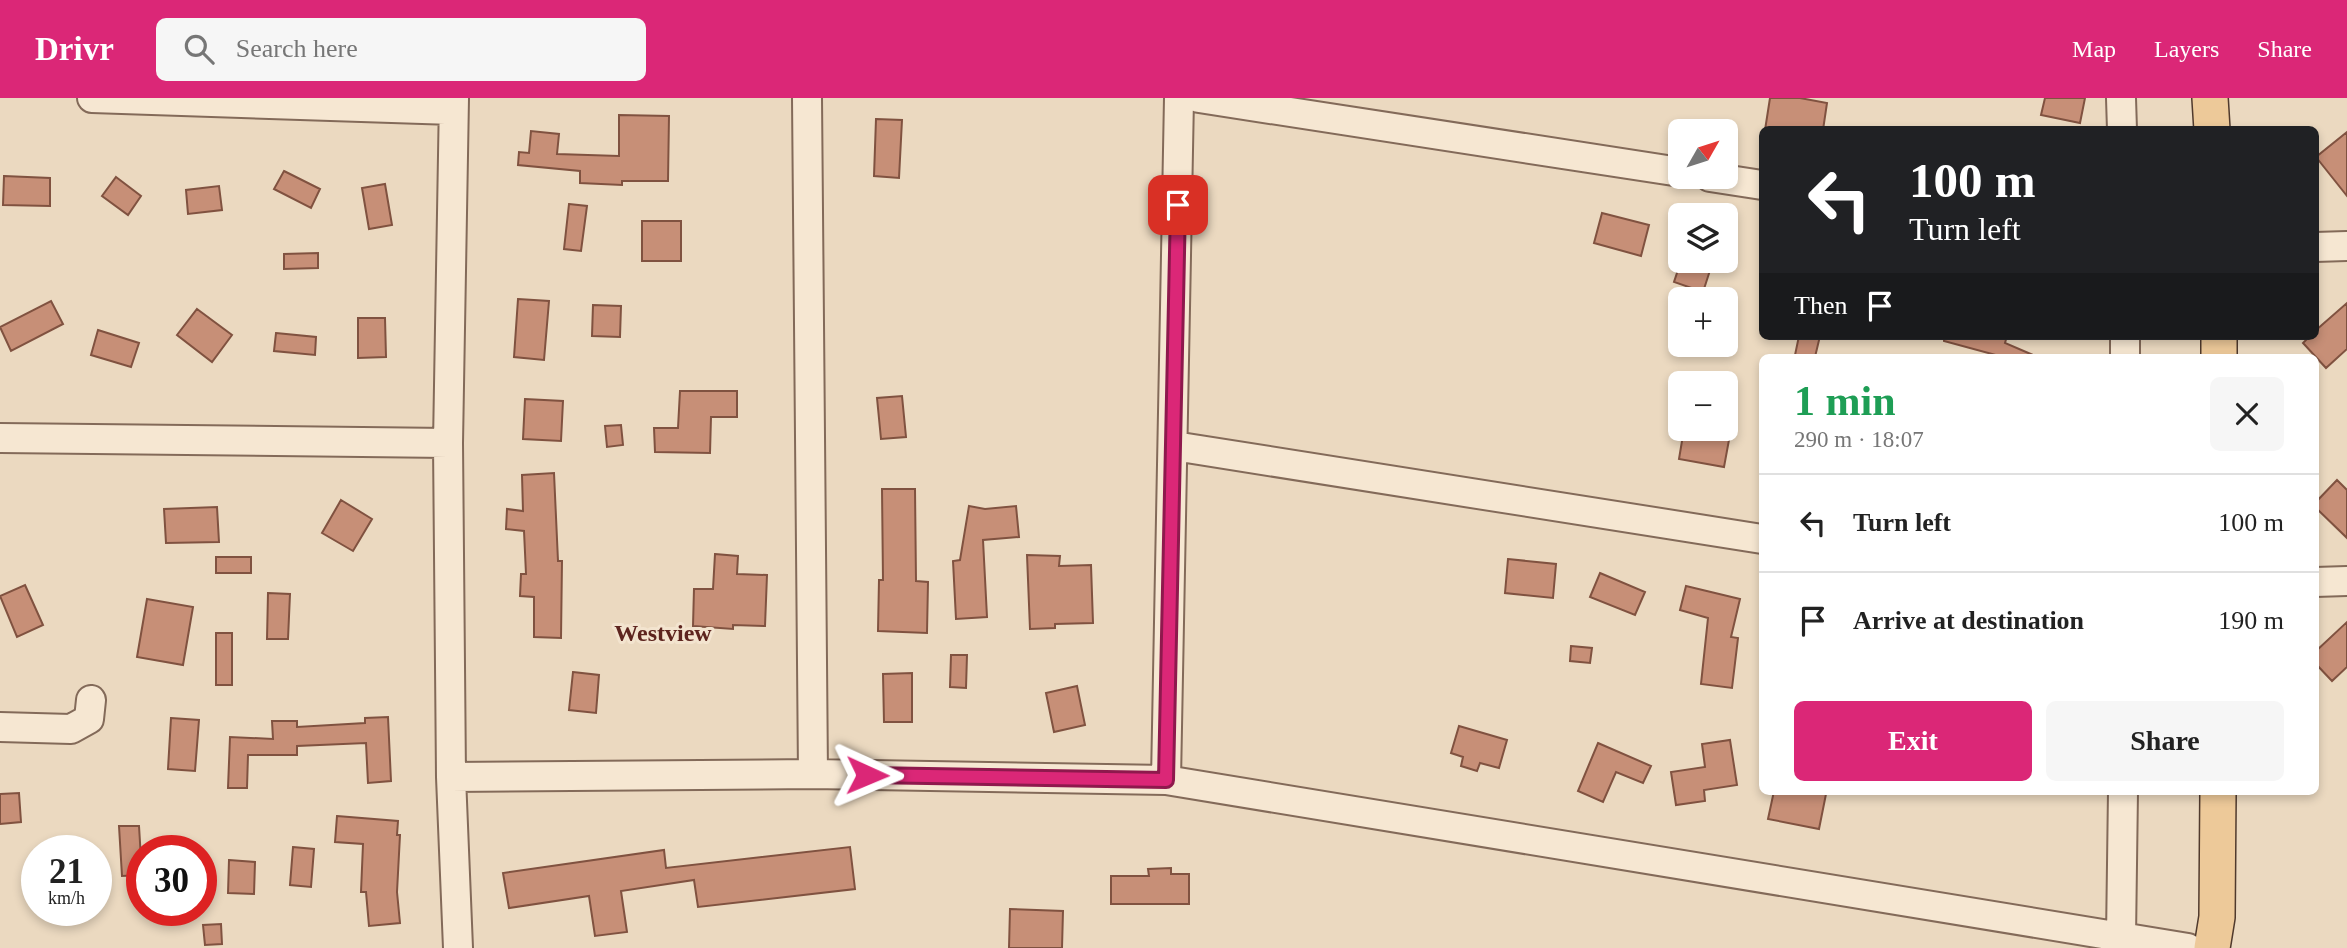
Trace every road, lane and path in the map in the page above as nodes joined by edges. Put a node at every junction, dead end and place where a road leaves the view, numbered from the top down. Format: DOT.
graph roads {
  1 [pos="92,98"];
  2 [pos="111,98"];
  3 [pos="807,98"];
  4 [pos="1179,98"];
  5 [pos="1199,98"];
  6 [pos="2121,98"];
  7 [pos="2210,98"];
  8 [pos="454,104"];
  9 [pos="2122,126"];
  10 [pos="2212,126"];
  11 [pos="1668,170"];
  12 [pos="1738,181"];
  13 [pos="1759,185"];
  14 [pos="2347,246"];
  15 [pos="2319,247"];
  16 [pos="0,438"];
  17 [pos="448,443"];
  18 [pos="1174,446"];
  19 [pos="1759,539"];
  20 [pos="2347,581"];
  21 [pos="2319,582"];
  22 [pos="91,700"];
  23 [pos="0,727"];
  24 [pos="813,774"];
  25 [pos="451,777"];
  26 [pos="1166,780"];
  27 [pos="2123,795"];
  28 [pos="2218,795"];
  29 [pos="2121,937"];
  30 [pos="458,948"];
  31 [pos="2188,948"];
  32 [pos="2212,948"];
  1 -- 2 [label="street"];
  2 -- 8 [label="street"];
  3 -- 24 [label="street"];
  4 -- 18 [label="street"];
  5 -- 11 [label="street"];
  6 -- 9 [label="street"];
  7 -- 10 [label="main road"];
  8 -- 17 [label="street"];
  12 -- 13 [label="street"];
  14 -- 15 [label="street"];
  16 -- 17 [label="street"];
  17 -- 25 [label="street"];
  18 -- 19 [label="street"];
  18 -- 26 [label="street"];
  20 -- 21 [label="street"];
  22 -- 23 [label="street"];
  24 -- 25 [label="street"];
  24 -- 26 [label="street"];
  25 -- 30 [label="street"];
  26 -- 29 [label="street"];
  27 -- 29 [label="street"];
  28 -- 32 [label="main road"];
  29 -- 31 [label="street"];
}
